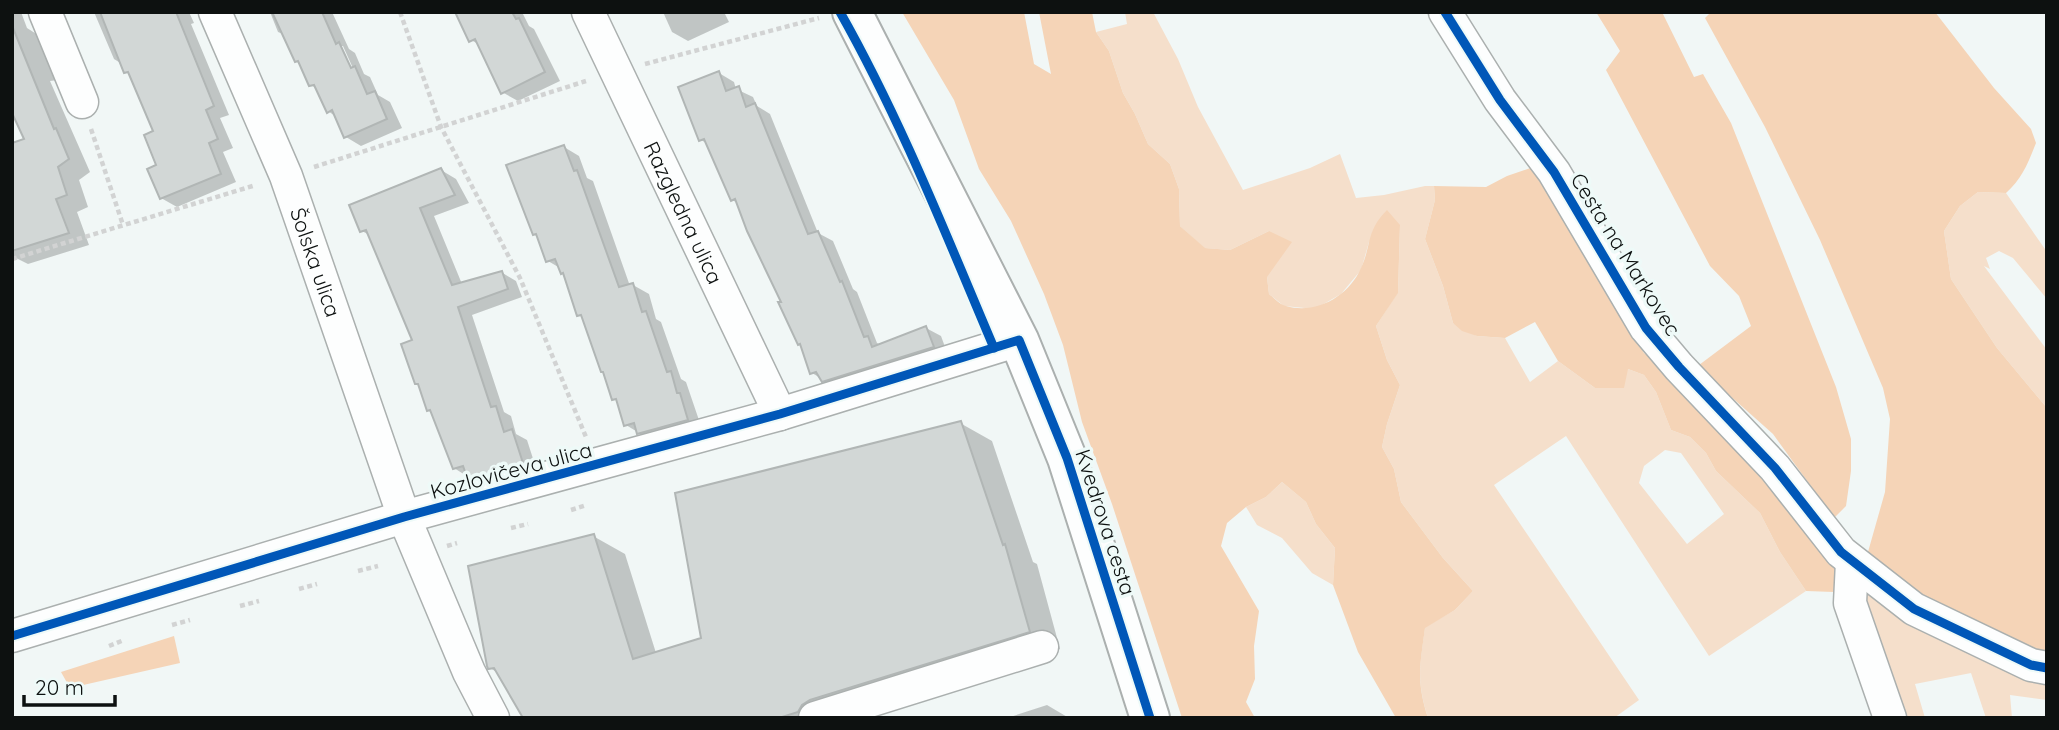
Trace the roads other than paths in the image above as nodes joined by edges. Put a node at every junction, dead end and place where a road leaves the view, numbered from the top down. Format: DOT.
graph roads {
  1 [pos="44,12"];
  2 [pos="215,12"];
  3 [pos="588,12"];
  4 [pos="1446,12"];
  5 [pos="837,15"];
  6 [pos="82,102"];
  7 [pos="1019,341"];
  8 [pos="780,414"];
  9 [pos="404,517"];
  10 [pos="1852,562"];
  11 [pos="12,636"];
  12 [pos="1042,647"];
  13 [pos="2047,668"];
  14 [pos="492,718"];
  15 [pos="815,718"];
  16 [pos="1150,718"];
  17 [pos="1890,718"];
  1 -- 6 [label="street"];
  2 -- 9 [label="street, Šolska ulica"];
  3 -- 8 [label="street, Razgledna ulica"];
  4 -- 10 [label="street, Cesta na Markovec"];
  5 -- 7 [label="street, Kvedrova cesta"];
  7 -- 8 [label="street, Kozlovičeva ulica"];
  7 -- 16 [label="street, Kvedrova cesta"];
  8 -- 9 [label="street, Kozlovičeva ulica"];
  9 -- 11 [label="street, Kozlovičeva ulica"];
  9 -- 14 [label="street, Šolska ulica"];
  10 -- 13 [label="street, Cesta na Markovec"];
  10 -- 17 [label="street"];
  12 -- 15 [label="street"];
}
